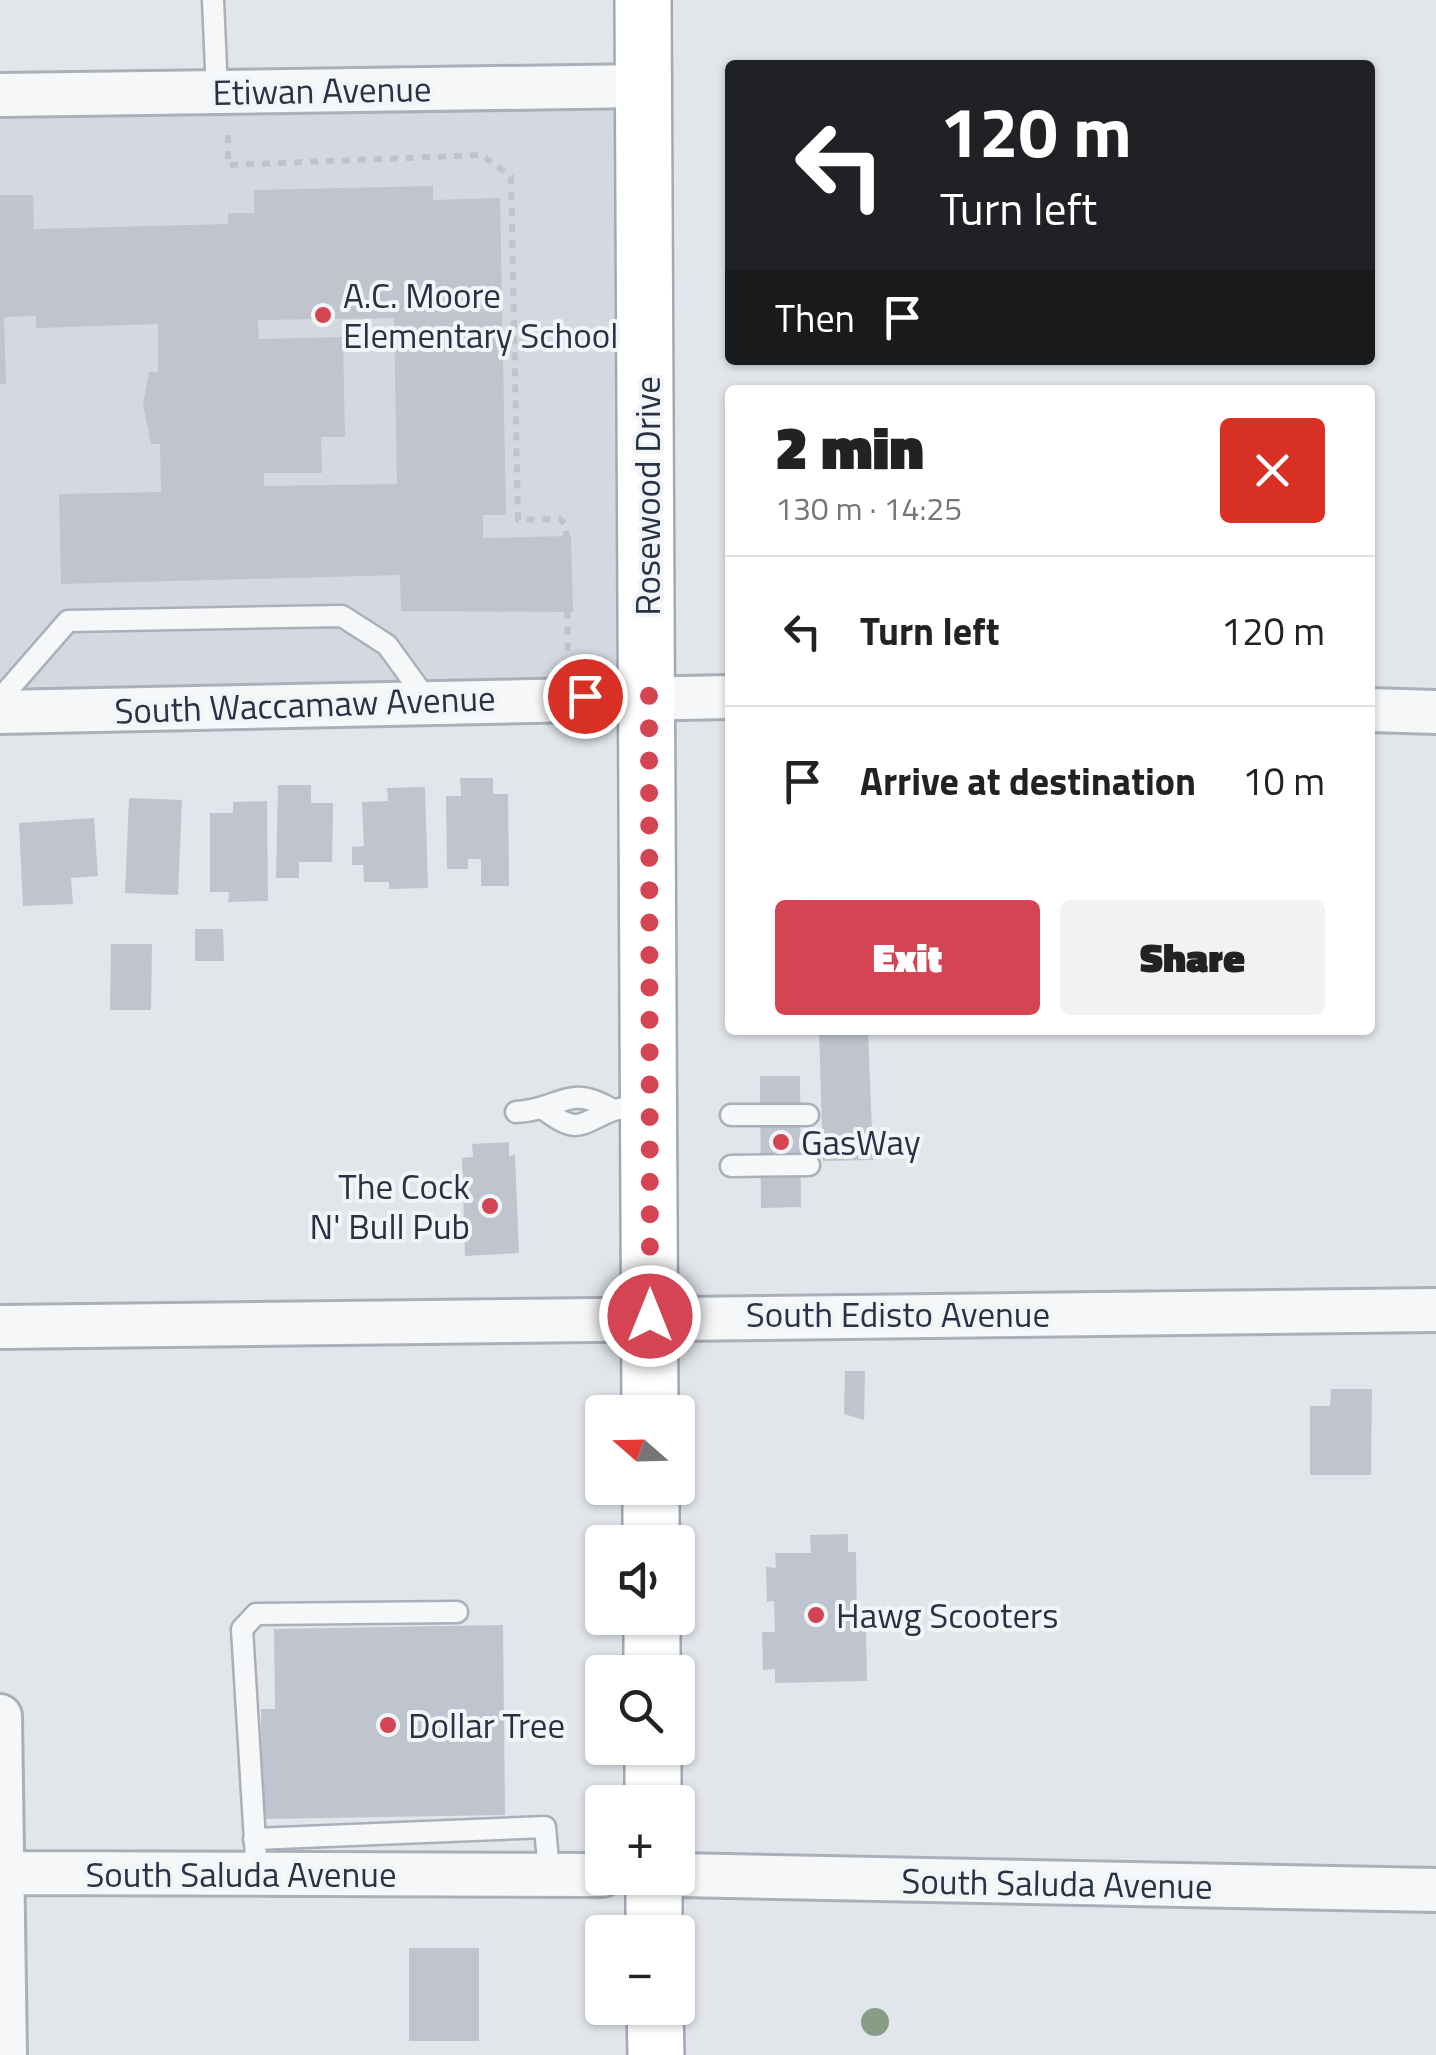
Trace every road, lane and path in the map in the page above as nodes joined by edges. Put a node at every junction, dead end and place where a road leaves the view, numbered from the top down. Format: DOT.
graph roads {
  1 [pos="213,0"];
  2 [pos="643,0"];
  3 [pos="644,86"];
  4 [pos="217,92"];
  5 [pos="0,94"];
  6 [pos="228,135"];
  7 [pos="568,659"];
  8 [pos="649,695"];
  9 [pos="725,696"];
  10 [pos="0,698"];
  11 [pos="427,700"];
  12 [pos="1375,710"];
  13 [pos="0,712"];
  14 [pos="1436,712"];
  15 [pos="631,1108"];
  16 [pos="545,1110"];
  17 [pos="516,1112"];
  18 [pos="731,1115"];
  19 [pos="808,1115"];
  20 [pos="809,1165"];
  21 [pos="731,1166"];
  22 [pos="1436,1310"];
  23 [pos="650,1316"];
  24 [pos="0,1326"];
  25 [pos="650,1395"];
  26 [pos="457,1612"];
  27 [pos="0,1716"];
  28 [pos="462,1829"];
  29 [pos="355,1854"];
  30 [pos="256,1857"];
  31 [pos="1,1873"];
  32 [pos="462,1874"];
  33 [pos="548,1874"];
  34 [pos="585,1874"];
  35 [pos="695,1875"];
  36 [pos="1436,1890"];
  37 [pos="655,2025"];
  38 [pos="4,2055"];
  39 [pos="656,2055"];
  1 -- 4 [label="lane"];
  2 -- 3 [label="main road, Rosewood Drive"];
  3 -- 4 [label="street, Etiwan Avenue"];
  3 -- 8 [label="main road, Rosewood Drive"];
  4 -- 5 [label="street, Etiwan Avenue"];
  6 -- 7 [label="path"];
  8 -- 9 [label="street, South Waccamaw Avenue"];
  8 -- 11 [label="street, South Waccamaw Avenue"];
  8 -- 15 [label="main road, Rosewood Drive"];
  10 -- 11 [label="lane"];
  11 -- 13 [label="street, South Waccamaw Avenue"];
  12 -- 14 [label="street"];
  15 -- 16 [label="lane"];
  15 -- 16 [label="lane"];
  15 -- 23 [label="main road, Rosewood Drive"];
  16 -- 17 [label="lane"];
  18 -- 19 [label="lane"];
  20 -- 21 [label="lane"];
  22 -- 23 [label="street, South Edisto Avenue"];
  23 -- 24 [label="street, South Edisto Avenue"];
  23 -- 25 [label="main road, Rosewood Drive"];
  26 -- 30 [label="lane"];
  27 -- 31 [label="street"];
  28 -- 29 [label="lane"];
  28 -- 32 [label="lane"];
  28 -- 33 [label="lane"];
  29 -- 30 [label="street, South Saluda Avenue"];
  29 -- 32 [label="street, South Saluda Avenue"];
  30 -- 31 [label="street, South Saluda Avenue"];
  31 -- 38 [label="street"];
  32 -- 33 [label="street, South Saluda Avenue"];
  33 -- 34 [label="street, South Saluda Avenue"];
  35 -- 36 [label="street, South Saluda Avenue"];
  37 -- 39 [label="main road"];
}
